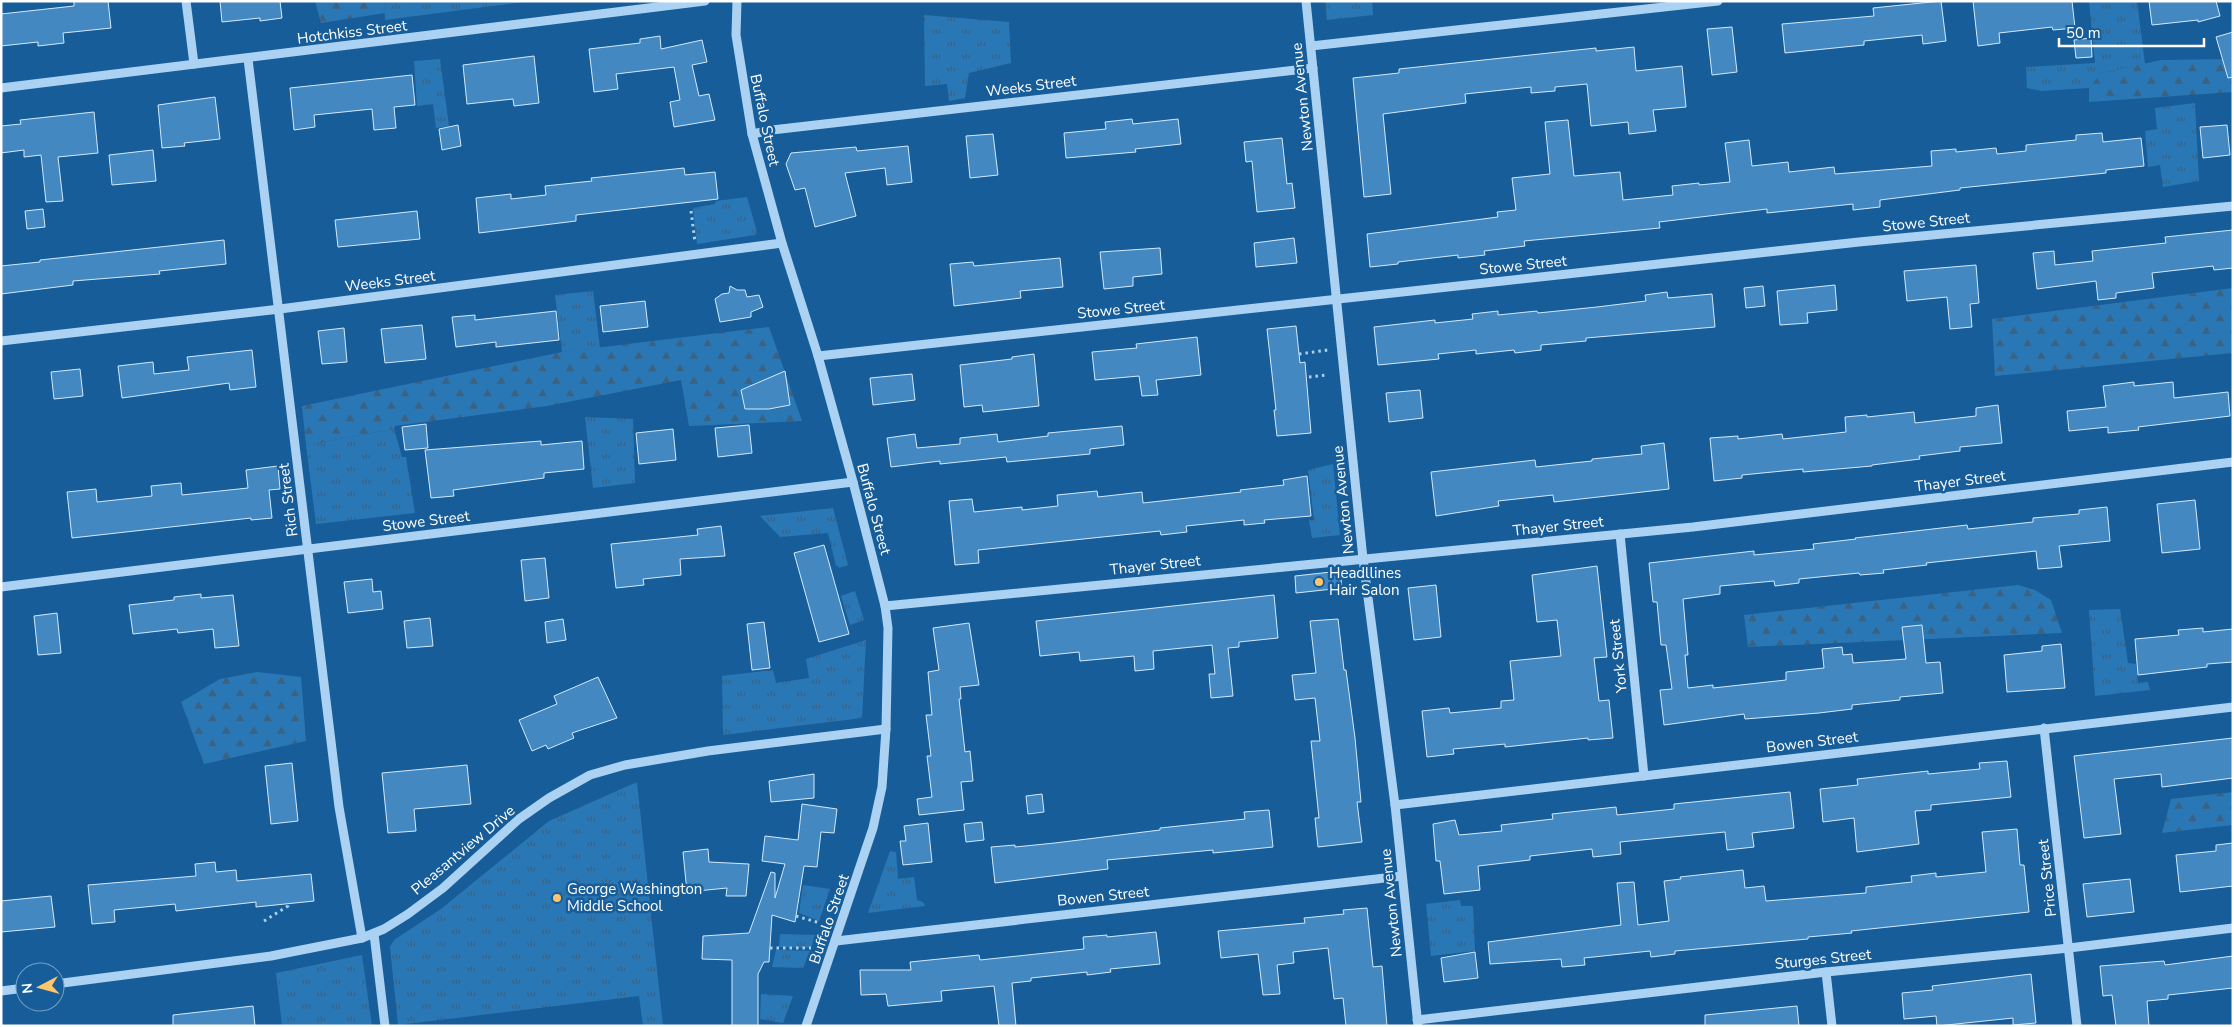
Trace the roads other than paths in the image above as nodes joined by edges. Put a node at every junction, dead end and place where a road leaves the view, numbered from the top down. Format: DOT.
graph roads {
  1 [pos="186,1"];
  2 [pos="705,1"];
  3 [pos="737,1"];
  4 [pos="1306,1"];
  5 [pos="1718,1"];
  6 [pos="1311,46"];
  7 [pos="248,59"];
  8 [pos="194,64"];
  9 [pos="1313,68"];
  10 [pos="1,88"];
  11 [pos="752,134"];
  12 [pos="2233,206"];
  13 [pos="782,243"];
  14 [pos="1335,299"];
  15 [pos="280,309"];
  16 [pos="1,341"];
  17 [pos="818,356"];
  18 [pos="2233,462"];
  19 [pos="853,482"];
  20 [pos="1620,534"];
  21 [pos="308,550"];
  22 [pos="1363,558"];
  23 [pos="1,587"];
  24 [pos="885,606"];
  25 [pos="2233,707"];
  26 [pos="886,728"];
  27 [pos="2044,728"];
  28 [pos="1644,776"];
  29 [pos="1395,805"];
  30 [pos="1402,876"];
  31 [pos="2233,928"];
  32 [pos="374,934"];
  33 [pos="362,938"];
  34 [pos="836,941"];
  35 [pos="2069,948"];
  36 [pos="1826,972"];
  37 [pos="65,983"];
  38 [pos="15,989"];
  39 [pos="1,991"];
  40 [pos="1418,1023"];
  41 [pos="385,1026"];
  42 [pos="806,1026"];
  43 [pos="1832,1026"];
  44 [pos="2077,1026"];
  1 -- 8 [label="street"];
  2 -- 7 [label="street, Hotchkiss Street"];
  3 -- 11 [label="street, Buffalo Street"];
  4 -- 6 [label="street, Newton Avenue"];
  5 -- 6 [label="street"];
  6 -- 9 [label="street, Newton Avenue"];
  7 -- 8 [label="street, Hotchkiss Street"];
  7 -- 15 [label="street, Rich Street"];
  8 -- 10 [label="street, Hotchkiss Street"];
  9 -- 11 [label="street, Weeks Street"];
  9 -- 14 [label="street, Newton Avenue"];
  11 -- 13 [label="street, Buffalo Street"];
  12 -- 14 [label="street, Stowe Street"];
  13 -- 15 [label="street, Weeks Street"];
  13 -- 17 [label="street, Buffalo Street"];
  14 -- 17 [label="street, Stowe Street"];
  14 -- 22 [label="street, Newton Avenue"];
  15 -- 16 [label="street, Weeks Street"];
  15 -- 21 [label="street, Rich Street"];
  17 -- 19 [label="street, Buffalo Street"];
  18 -- 20 [label="street, Thayer Street"];
  19 -- 21 [label="street, Stowe Street"];
  19 -- 24 [label="street, Buffalo Street"];
  20 -- 22 [label="street, Thayer Street"];
  20 -- 28 [label="street, York Street"];
  21 -- 23 [label="street, Stowe Street"];
  21 -- 33 [label="street, Rich Street"];
  22 -- 24 [label="street, Thayer Street"];
  22 -- 29 [label="street, Newton Avenue"];
  24 -- 26 [label="street, Buffalo Street"];
  25 -- 27 [label="street, Bowen Street"];
  26 -- 32 [label="street, Pleasantview Drive"];
  26 -- 34 [label="street, Buffalo Street"];
  27 -- 28 [label="street, Bowen Street"];
  27 -- 35 [label="street, Price Street"];
  28 -- 29 [label="street, Bowen Street"];
  29 -- 30 [label="street, Newton Avenue"];
  30 -- 34 [label="street, Bowen Street"];
  30 -- 40 [label="street, Newton Avenue"];
  31 -- 35 [label="street, Sturges Street"];
  32 -- 33 [label="street, Pleasantview Drive"];
  32 -- 41 [label="street"];
  33 -- 37 [label="street, Pleasantview Drive"];
  34 -- 42 [label="street, Buffalo Street"];
  35 -- 36 [label="street, Sturges Street"];
  35 -- 44 [label="street, Price Street"];
  36 -- 40 [label="street, Sturges Street"];
  36 -- 43 [label="street"];
  38 -- 39 [label="street"];
}
